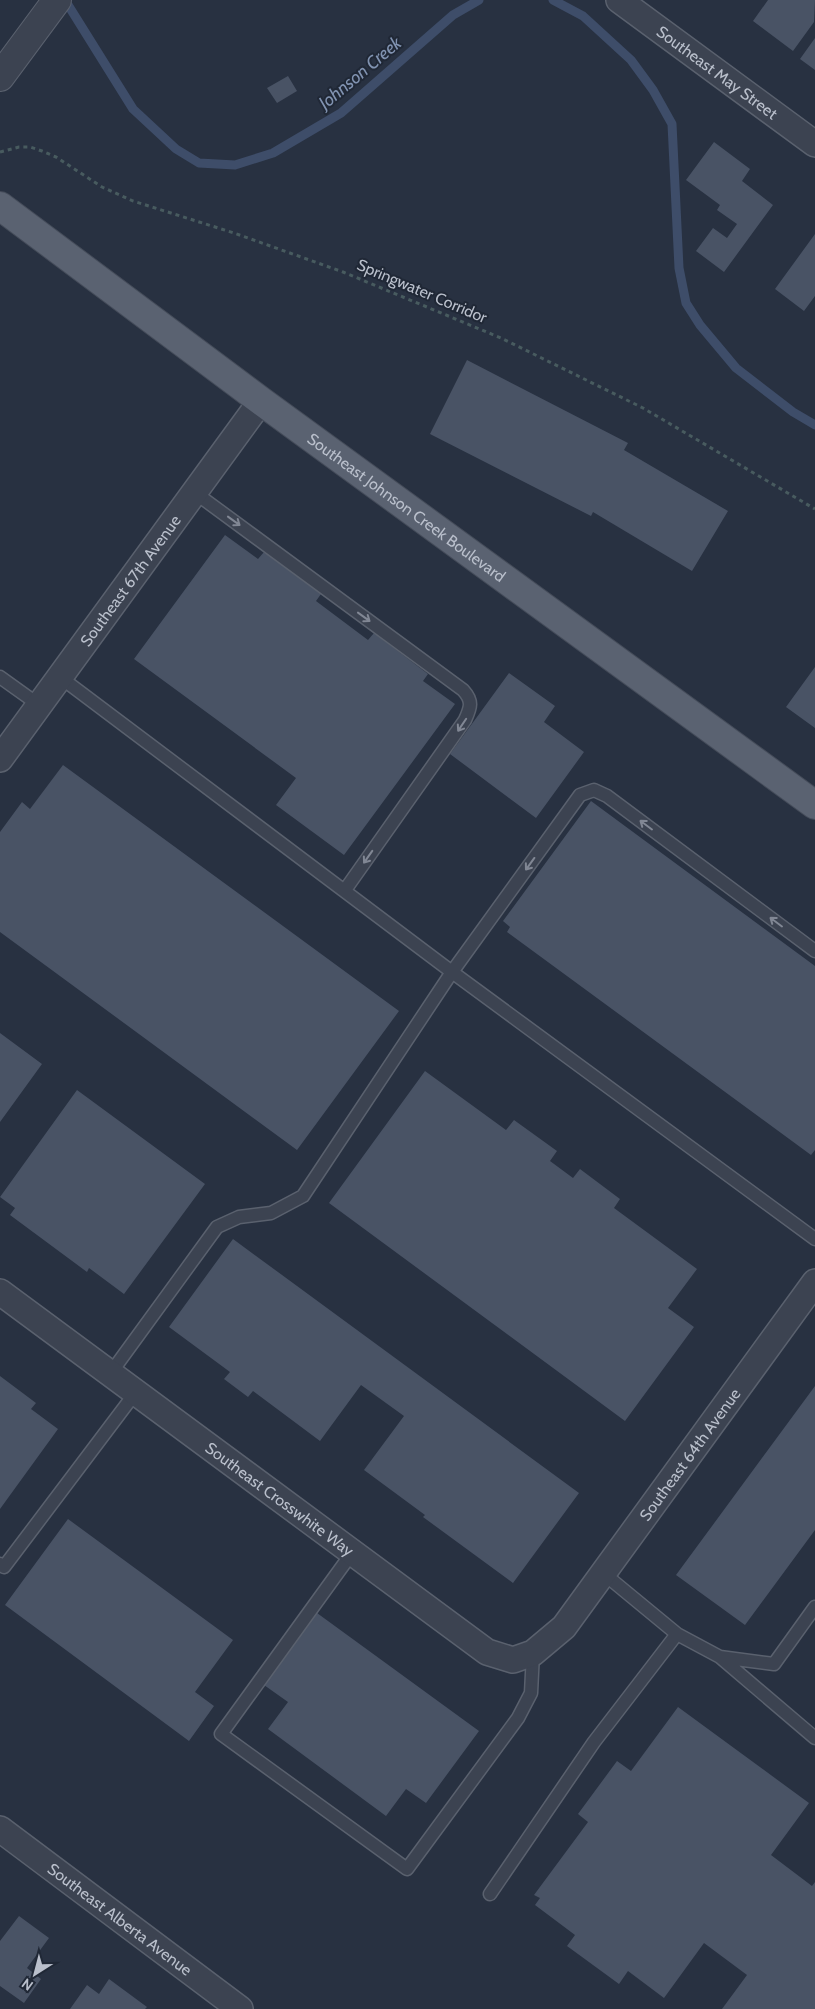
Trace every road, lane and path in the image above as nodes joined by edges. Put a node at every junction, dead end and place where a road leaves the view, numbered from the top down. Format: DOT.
graph roads {
  1 [pos="57,0"];
  2 [pos="619,0"];
  3 [pos="0,77"];
  4 [pos="815,144"];
  5 [pos="0,152"];
  6 [pos="0,206"];
  7 [pos="261,401"];
  8 [pos="194,492"];
  9 [pos="815,510"];
  10 [pos="0,677"];
  11 [pos="60,677"];
  12 [pos="39,705"];
  13 [pos="0,759"];
  14 [pos="815,805"];
  15 [pos="345,890"];
  16 [pos="815,951"];
  17 [pos="452,972"];
  18 [pos="815,1240"];
  19 [pos="815,1282"];
  20 [pos="0,1292"];
  21 [pos="110,1374"];
  22 [pos="136,1392"];
  23 [pos="352,1553"];
  24 [pos="0,1564"];
  25 [pos="603,1573"];
  26 [pos="815,1607"];
  27 [pos="564,1627"];
  28 [pos="677,1634"];
  29 [pos="534,1653"];
  30 [pos="720,1657"];
  31 [pos="815,1738"];
  32 [pos="0,1829"];
  33 [pos="490,1894"];
  34 [pos="240,2009"];
  1 -- 3 [label="street"];
  2 -- 4 [label="street, Southeast May Street"];
  5 -- 9 [label="path, Springwater Corridor"];
  6 -- 7 [label="main road, Southeast Johnson Creek Boulevard"];
  7 -- 8 [label="street, Southeast 67th Avenue"];
  7 -- 14 [label="main road, Southeast Johnson Creek Boulevard"];
  8 -- 11 [label="street, Southeast 67th Avenue"];
  8 -- 15 [label="lane, one-way"];
  10 -- 12 [label="lane"];
  11 -- 12 [label="street, Southeast 67th Avenue"];
  11 -- 15 [label="lane"];
  12 -- 13 [label="street, Southeast 67th Avenue"];
  15 -- 17 [label="lane"];
  16 -- 17 [label="lane, one-way"];
  17 -- 18 [label="lane"];
  17 -- 21 [label="lane"];
  19 -- 25 [label="street, Southeast 64th Avenue"];
  20 -- 21 [label="street, Southeast Crosswhite Way"];
  21 -- 22 [label="street, Southeast Crosswhite Way"];
  22 -- 23 [label="street, Southeast Crosswhite Way"];
  22 -- 24 [label="lane"];
  23 -- 29 [label="street, Southeast Crosswhite Way"];
  23 -- 29 [label="lane"];
  25 -- 27 [label="street, Southeast 64th Avenue"];
  25 -- 28 [label="lane"];
  26 -- 30 [label="lane"];
  27 -- 29 [label="street, Southeast Crosswhite Way"];
  28 -- 30 [label="lane"];
  28 -- 33 [label="lane"];
  30 -- 31 [label="lane"];
  32 -- 34 [label="street, Southeast Alberta Avenue"];
}
